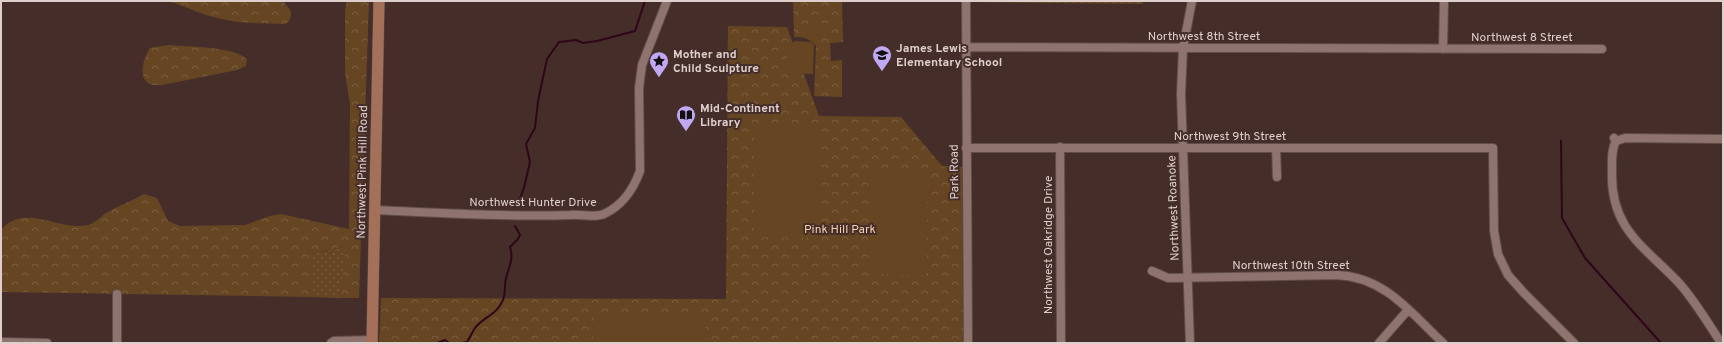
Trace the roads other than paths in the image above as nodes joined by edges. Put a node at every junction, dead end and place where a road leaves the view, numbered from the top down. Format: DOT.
graph roads {
  1 [pos="379,1"];
  2 [pos="666,1"];
  3 [pos="966,1"];
  4 [pos="1192,1"];
  5 [pos="1444,1"];
  6 [pos="965,47"];
  7 [pos="1183,48"];
  8 [pos="1443,49"];
  9 [pos="1602,49"];
  10 [pos="1723,140"];
  11 [pos="1060,147"];
  12 [pos="1723,147"];
  13 [pos="966,148"];
  14 [pos="1183,148"];
  15 [pos="1276,148"];
  16 [pos="1277,177"];
  17 [pos="375,210"];
  18 [pos="1152,271"];
  19 [pos="1187,278"];
  20 [pos="117,294"];
  21 [pos="1408,310"];
  22 [pos="372,341"];
  23 [pos="1,342"];
  24 [pos="47,343"];
  25 [pos="117,343"];
  26 [pos="331,343"];
  27 [pos="968,343"];
  28 [pos="1061,343"];
  29 [pos="1190,343"];
  30 [pos="1379,343"];
  31 [pos="1443,343"];
  32 [pos="1574,343"];
  33 [pos="1721,343"];
  1 -- 17 [label="main road, Northwest Pink Hill Road"];
  2 -- 17 [label="street, Northwest Hunter Drive"];
  3 -- 6 [label="street, Park Road"];
  4 -- 7 [label="street, Northwest Roanoke"];
  5 -- 8 [label="street"];
  6 -- 7 [label="street, Northwest 8th Street"];
  6 -- 13 [label="street, Park Road"];
  7 -- 8 [label="street, Northwest 8th Street"];
  7 -- 14 [label="street, Northwest Roanoke"];
  8 -- 9 [label="street, Northwest 8 Street"];
  10 -- 12 [label="street"];
  10 -- 33 [label="street"];
  11 -- 13 [label="street, Northwest 9th Street"];
  11 -- 14 [label="street, Northwest 9th Street"];
  11 -- 28 [label="street, Northwest Oakridge Drive"];
  13 -- 27 [label="street, Park Road"];
  14 -- 15 [label="street, Northwest 9th Street"];
  14 -- 19 [label="street, Northwest Roanoke"];
  15 -- 16 [label="street"];
  15 -- 32 [label="street, Northwest 9th Street"];
  17 -- 22 [label="main road, Northwest Pink Hill Road"];
  18 -- 19 [label="street, Northwest 10th Street"];
  19 -- 21 [label="street, Northwest 10th Street"];
  19 -- 29 [label="street, Northwest Roanoke"];
  20 -- 25 [label="street"];
  21 -- 30 [label="street"];
  21 -- 31 [label="street, Northwest 10th Street"];
  22 -- 26 [label="street"];
  23 -- 24 [label="street"];
}
